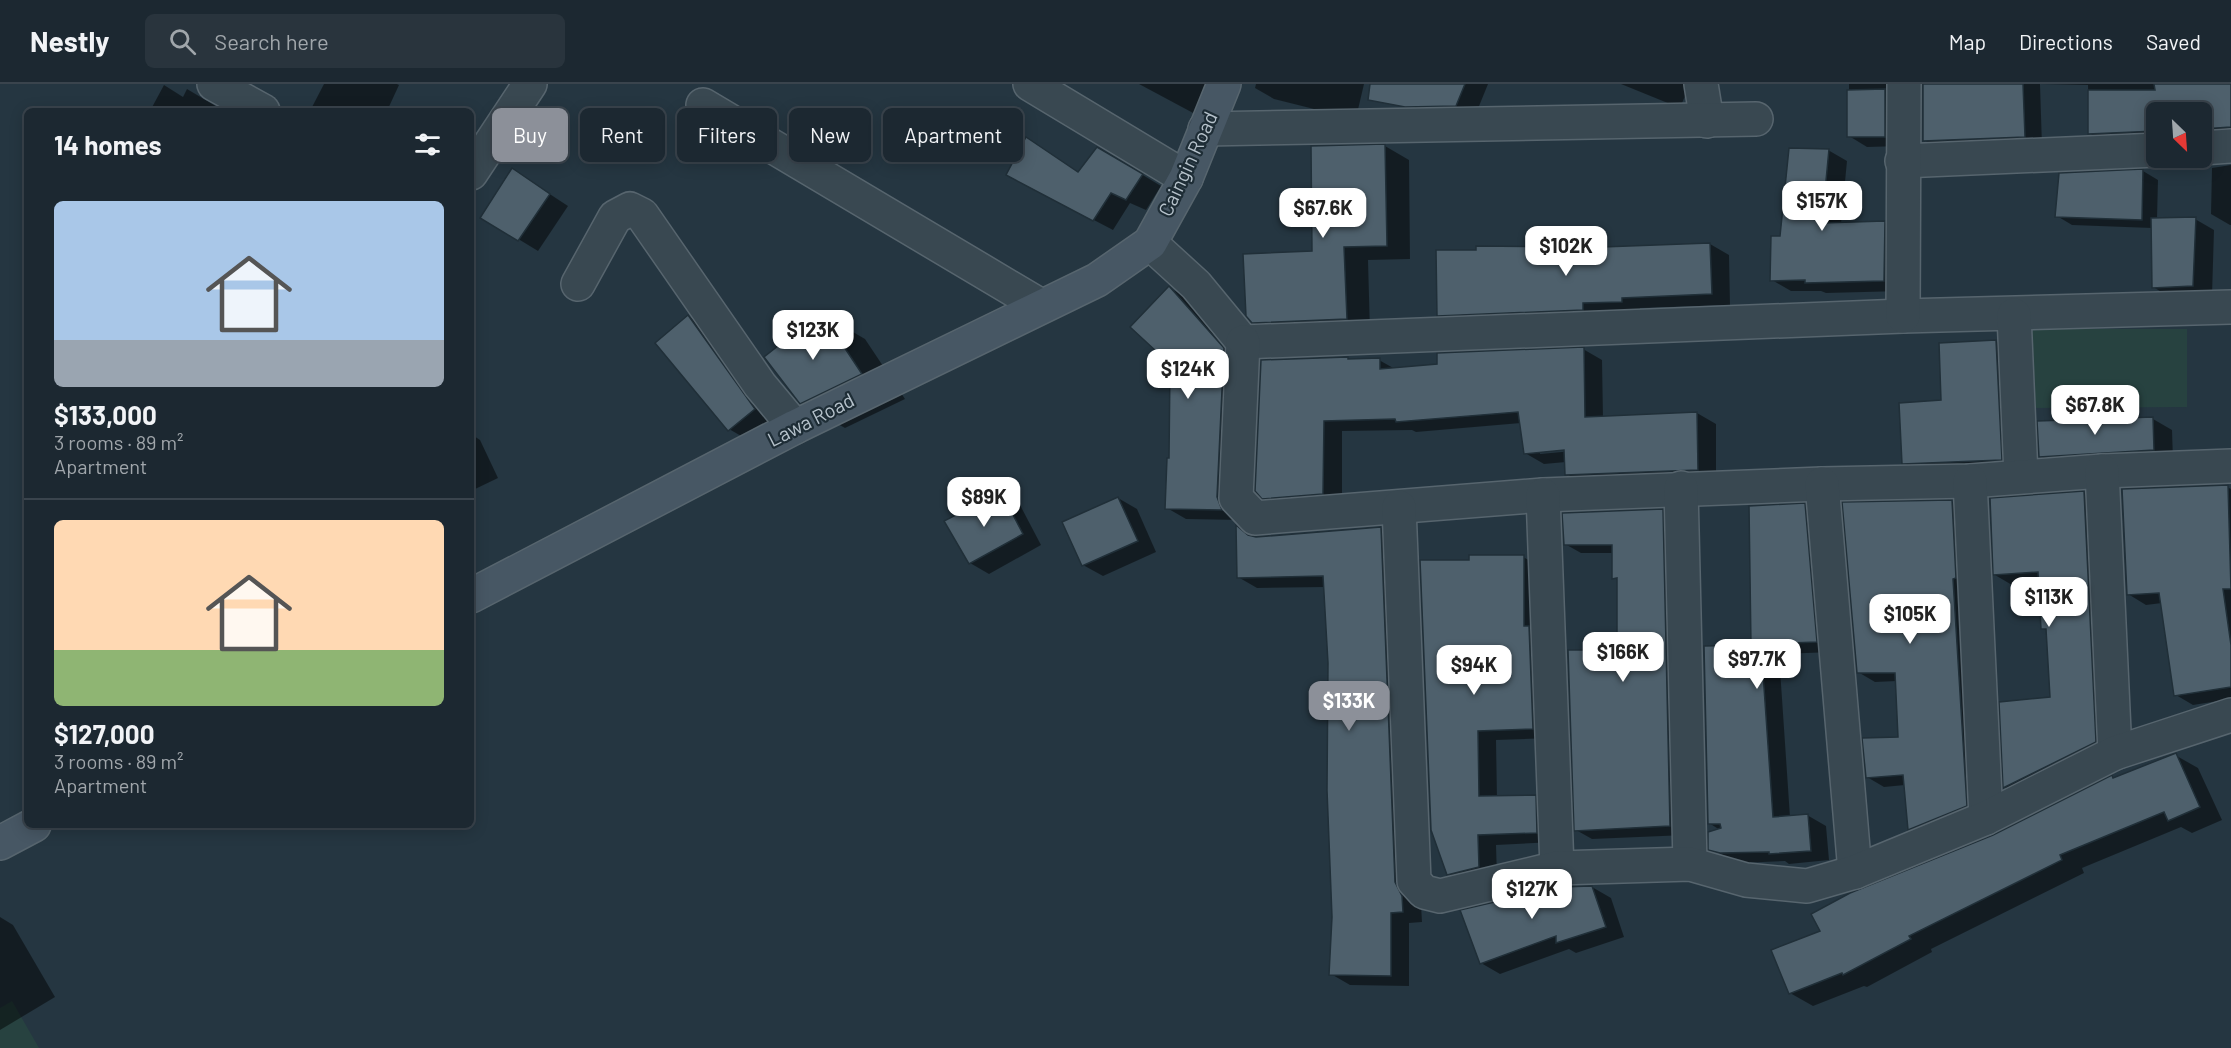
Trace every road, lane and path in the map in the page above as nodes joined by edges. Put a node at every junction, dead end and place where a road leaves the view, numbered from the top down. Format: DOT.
graph roads {
  1 [pos="214,84"];
  2 [pos="528,84"];
  3 [pos="1030,84"];
  4 [pos="1224,84"];
  5 [pos="1701,84"];
  6 [pos="1904,84"];
  7 [pos="704,105"];
  8 [pos="258,108"];
  9 [pos="1756,119"];
  10 [pos="1707,121"];
  11 [pos="1205,129"];
  12 [pos="2231,146"];
  13 [pos="2212,147"];
  14 [pos="2146,150"];
  15 [pos="1902,161"];
  16 [pos="474,168"];
  17 [pos="1186,178"];
  18 [pos="1150,243"];
  19 [pos="578,284"];
  20 [pos="1041,306"];
  21 [pos="2231,308"];
  22 [pos="2014,315"];
  23 [pos="1903,316"];
  24 [pos="1243,342"];
  25 [pos="795,427"];
  26 [pos="2231,466"];
  27 [pos="2102,471"];
  28 [pos="2020,476"];
  29 [pos="1970,482"];
  30 [pos="1822,483"];
  31 [pos="1681,488"];
  32 [pos="1543,495"];
  33 [pos="1399,507"];
  34 [pos="474,594"];
  35 [pos="2231,715"];
  36 [pos="2115,753"];
  37 [pos="1986,818"];
  38 [pos="28,828"];
  39 [pos="0,843"];
  40 [pos="1690,864"];
  41 [pos="1557,868"];
  42 [pos="1855,872"];
  1 -- 8 [label="street"];
  2 -- 16 [label="street"];
  3 -- 17 [label="street"];
  4 -- 11 [label="street, Caingin Road"];
  5 -- 10 [label="street"];
  6 -- 15 [label="street"];
  7 -- 20 [label="street"];
  9 -- 10 [label="street"];
  10 -- 11 [label="street"];
  11 -- 17 [label="street, Caingin Road"];
  12 -- 13 [label="street"];
  14 -- 15 [label="street"];
  15 -- 23 [label="street"];
  17 -- 18 [label="street, Caingin Road"];
  18 -- 20 [label="street, Lawa Road"];
  18 -- 24 [label="street"];
  19 -- 25 [label="street"];
  20 -- 25 [label="street, Lawa Road"];
  21 -- 22 [label="street"];
  22 -- 23 [label="street"];
  22 -- 28 [label="street"];
  23 -- 24 [label="street"];
  24 -- 33 [label="street"];
  25 -- 34 [label="street, Lawa Road"];
  26 -- 27 [label="street"];
  27 -- 28 [label="street"];
  27 -- 36 [label="street"];
  28 -- 29 [label="street"];
  29 -- 30 [label="street"];
  29 -- 37 [label="street"];
  30 -- 31 [label="street"];
  30 -- 42 [label="street"];
  31 -- 32 [label="street"];
  31 -- 40 [label="street"];
  32 -- 33 [label="street"];
  32 -- 41 [label="street"];
  33 -- 41 [label="street"];
  35 -- 36 [label="street"];
  36 -- 37 [label="street"];
  37 -- 42 [label="street"];
  38 -- 39 [label="street"];
  40 -- 41 [label="street"];
  40 -- 42 [label="street"];
}
